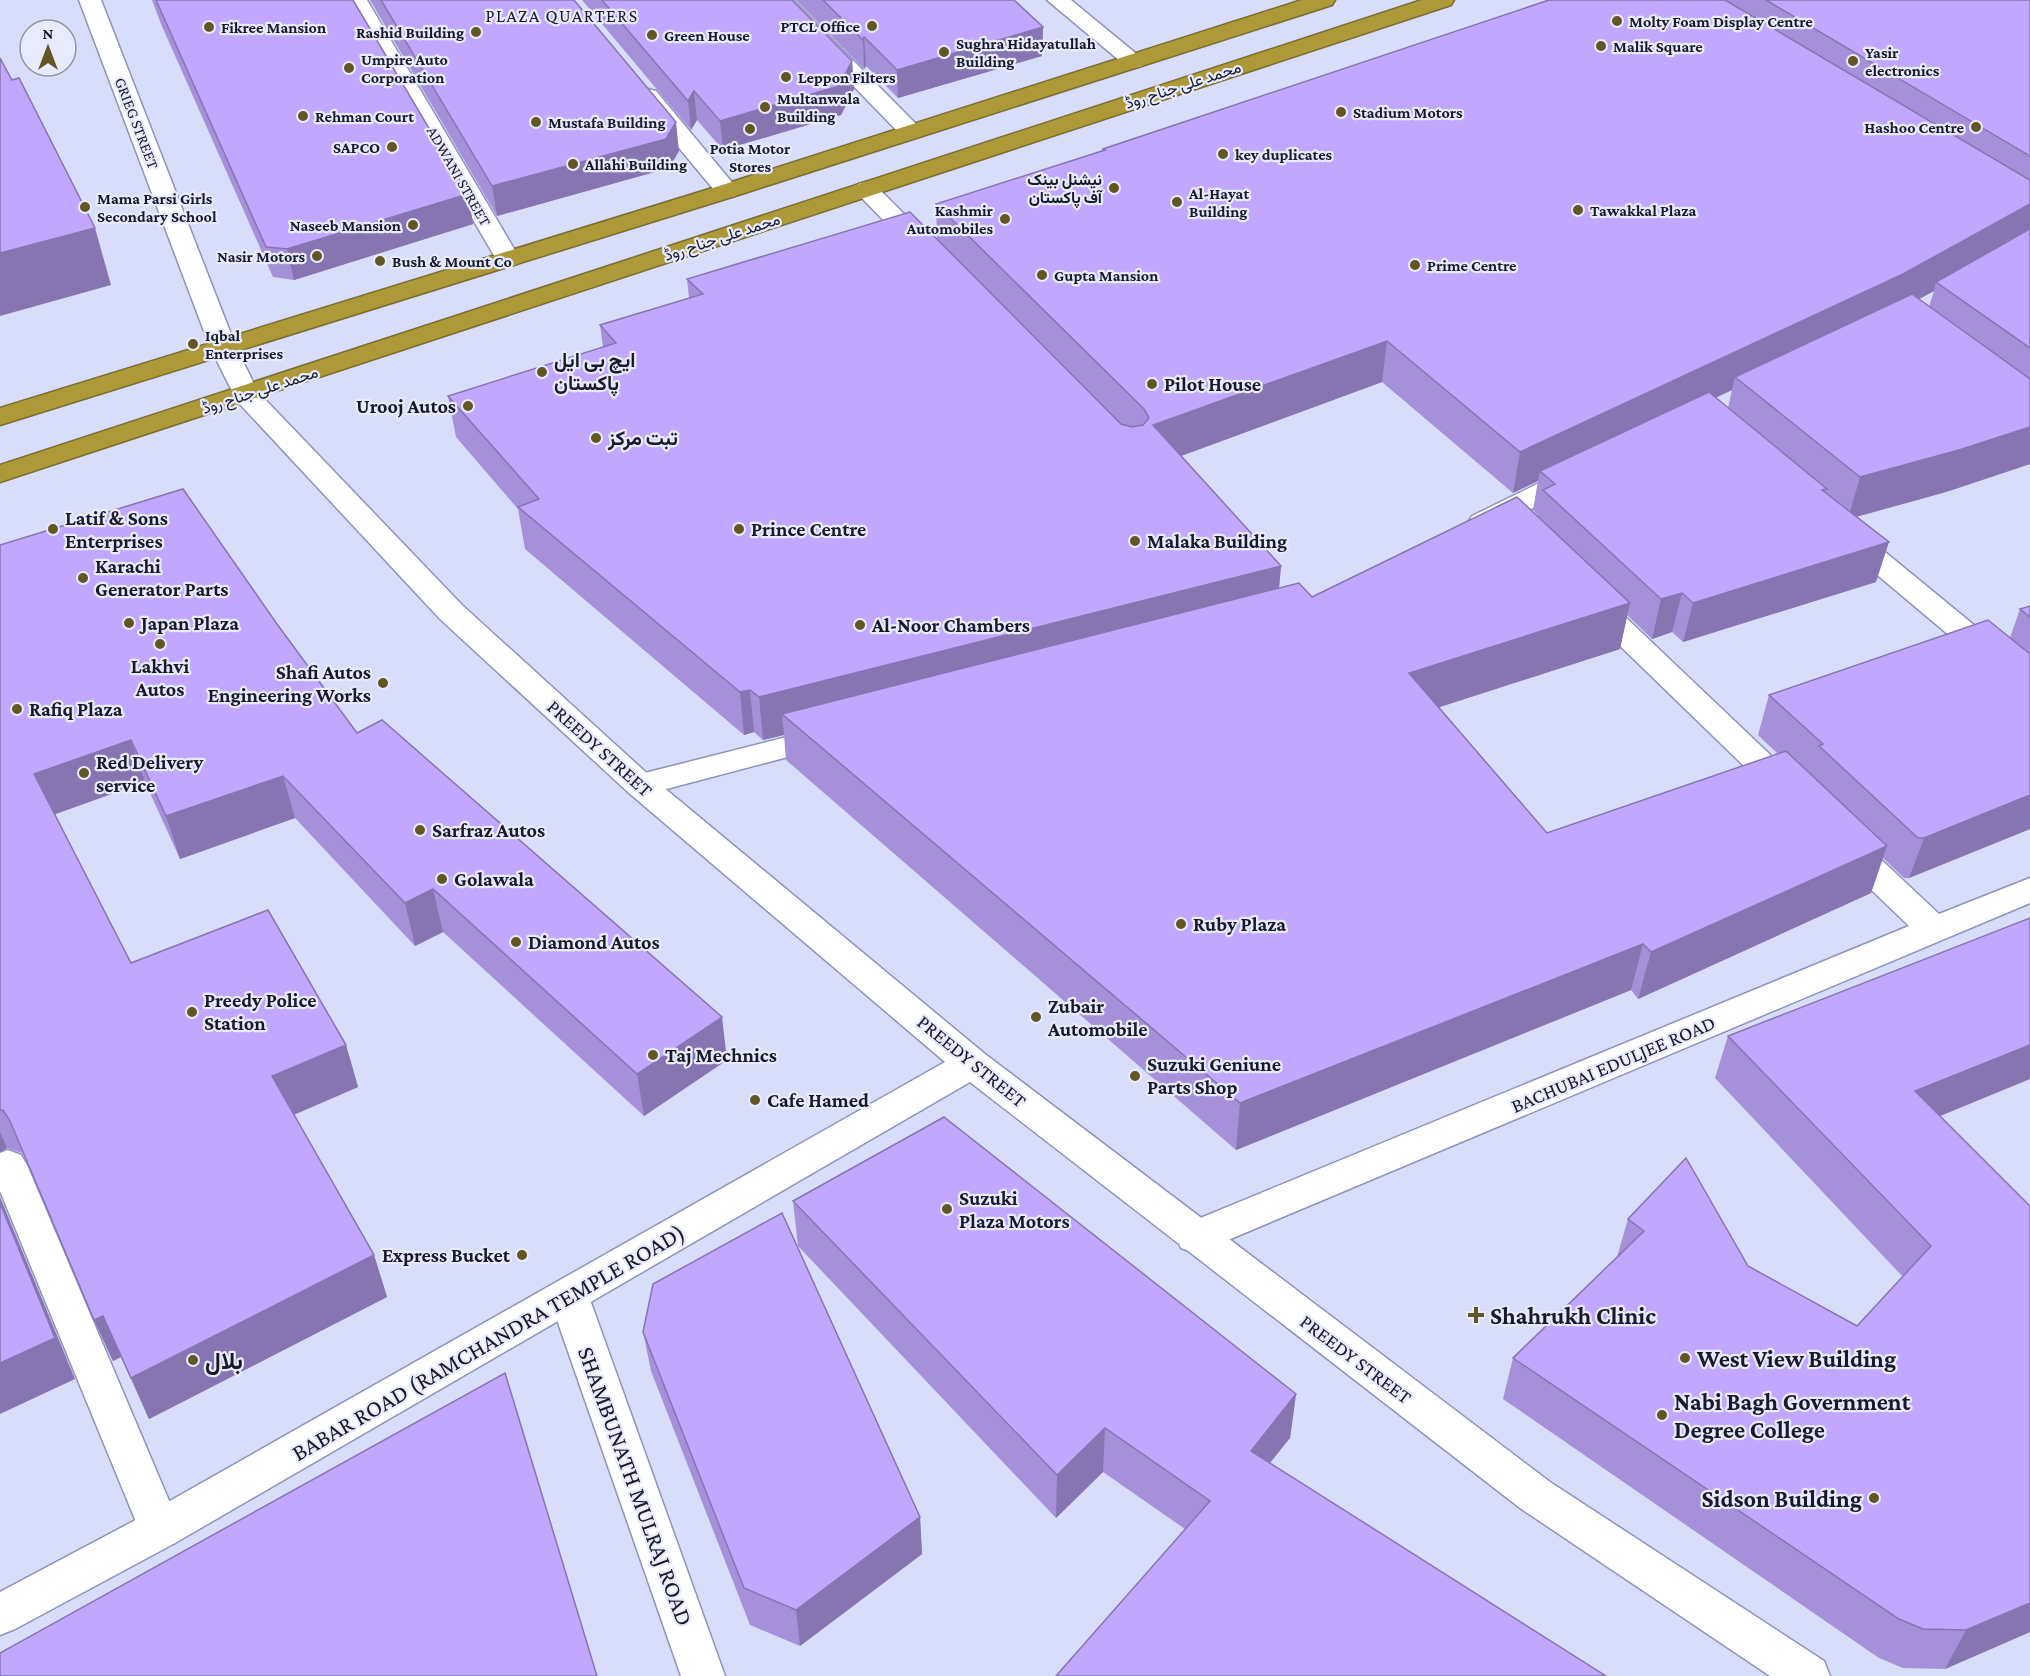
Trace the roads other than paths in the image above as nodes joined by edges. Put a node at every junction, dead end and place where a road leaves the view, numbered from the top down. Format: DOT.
graph roads {
  1 [pos="90,0"];
  2 [pos="356,0"];
  3 [pos="781,0"];
  4 [pos="1058,0"];
  5 [pos="1324,0"];
  6 [pos="1443,0"];
  7 [pos="1134,61"];
  8 [pos="636,82"];
  9 [pos="910,131"];
  10 [pos="866,189"];
  11 [pos="728,190"];
  12 [pos="508,259"];
  13 [pos="940,265"];
  14 [pos="224,347"];
  15 [pos="246,395"];
  16 [pos="0,417"];
  17 [pos="1595,467"];
  18 [pos="0,474"];
  19 [pos="1499,513"];
  20 [pos="1830,521"];
  21 [pos="1457,535"];
  22 [pos="1524,537"];
  23 [pos="1567,578"];
  24 [pos="2030,687"];
  25 [pos="859,728"];
  26 [pos="640,785"];
  27 [pos="2030,890"];
  28 [pos="1934,930"];
  29 [pos="972,1064"];
  30 [pos="0,1168"];
  31 [pos="1195,1237"];
  32 [pos="568,1297"];
  33 [pos="160,1528"];
  34 [pos="0,1614"];
  35 [pos="703,1676"];
  36 [pos="1808,1676"];
  1 -- 14 [label="street, GRIEG STREET"];
  2 -- 12 [label="street, ADWANI STREET"];
  3 -- 9 [label="street"];
  4 -- 7 [label="street"];
  5 -- 7 [label="highway, محمد علی جناح روڈ"];
  6 -- 10 [label="highway, محمد علی جناح روڈ"];
  7 -- 9 [label="highway, محمد علی جناح روڈ"];
  8 -- 11 [label="street"];
  9 -- 11 [label="highway, محمد علی جناح روڈ"];
  10 -- 13 [label="street"];
  10 -- 15 [label="highway, محمد علی جناح روڈ"];
  11 -- 12 [label="highway, محمد علی جناح روڈ"];
  12 -- 14 [label="highway, محمد علی جناح روڈ"];
  14 -- 15 [label="street, PREEDY STREET"];
  14 -- 16 [label="highway, محمد علی جناح روڈ"];
  15 -- 18 [label="highway, محمد علی جناح روڈ"];
  15 -- 26 [label="street, PREEDY STREET"];
  17 -- 19 [label="street"];
  19 -- 21 [label="street"];
  19 -- 22 [label="street"];
  20 -- 24 [label="street"];
  23 -- 28 [label="street"];
  25 -- 26 [label="street"];
  26 -- 29 [label="street, PREEDY STREET"];
  27 -- 28 [label="street, BACHUBAI EDULJEE ROAD"];
  28 -- 31 [label="street, BACHUBAI EDULJEE ROAD"];
  29 -- 31 [label="street, PREEDY STREET"];
  29 -- 32 [label="street, BABAR ROAD (RAMCHANDRA TEMPLE ROAD)"];
  30 -- 33 [label="street"];
  31 -- 36 [label="street, PREEDY STREET"];
  32 -- 33 [label="street, BABAR ROAD (RAMCHANDRA TEMPLE ROAD)"];
  32 -- 35 [label="street, SHAMBUNATH MULRAJ ROAD"];
  33 -- 34 [label="street, BABAR ROAD (RAMCHANDRA TEMPLE ROAD)"];
}
